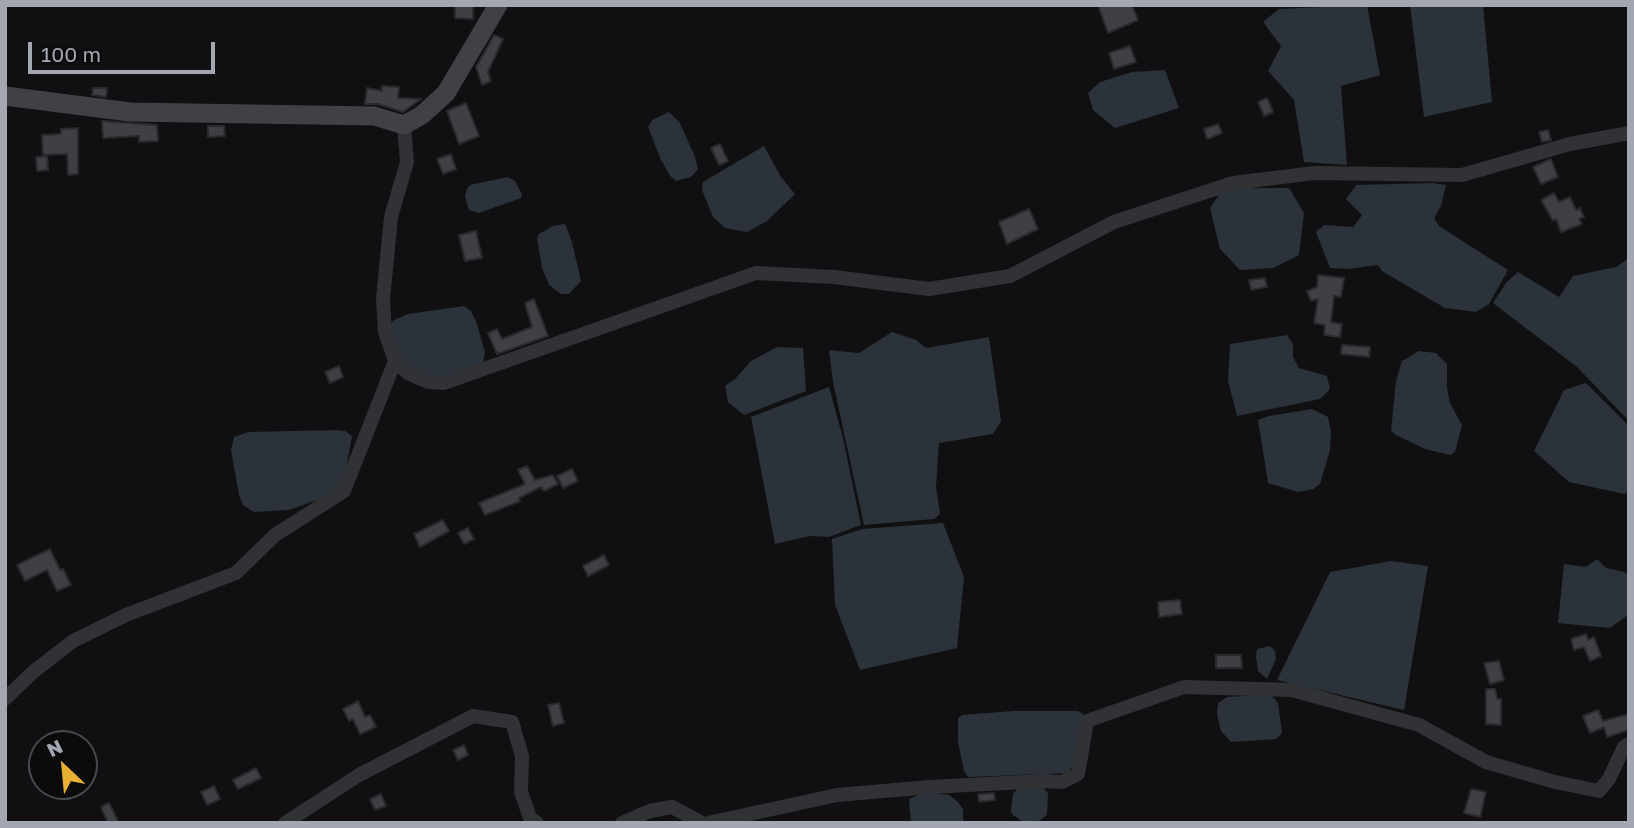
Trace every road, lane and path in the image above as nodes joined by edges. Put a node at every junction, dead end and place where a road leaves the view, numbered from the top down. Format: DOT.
graph roads {
  1 [pos="498,5"];
  2 [pos="5,96"];
  3 [pos="404,125"];
  4 [pos="1629,133"];
  5 [pos="396,361"];
  6 [pos="5,699"];
  7 [pos="1629,744"];
  8 [pos="285,823"];
  9 [pos="537,823"];
  10 [pos="622,823"];
  11 [pos="702,823"];
  12 [pos="708,823"];
  1 -- 3 [label="street"];
  2 -- 3 [label="street"];
  3 -- 5 [label="street"];
  4 -- 5 [label="street"];
  5 -- 6 [label="street"];
  7 -- 12 [label="street"];
  8 -- 9 [label="street"];
  10 -- 11 [label="street"];
}
